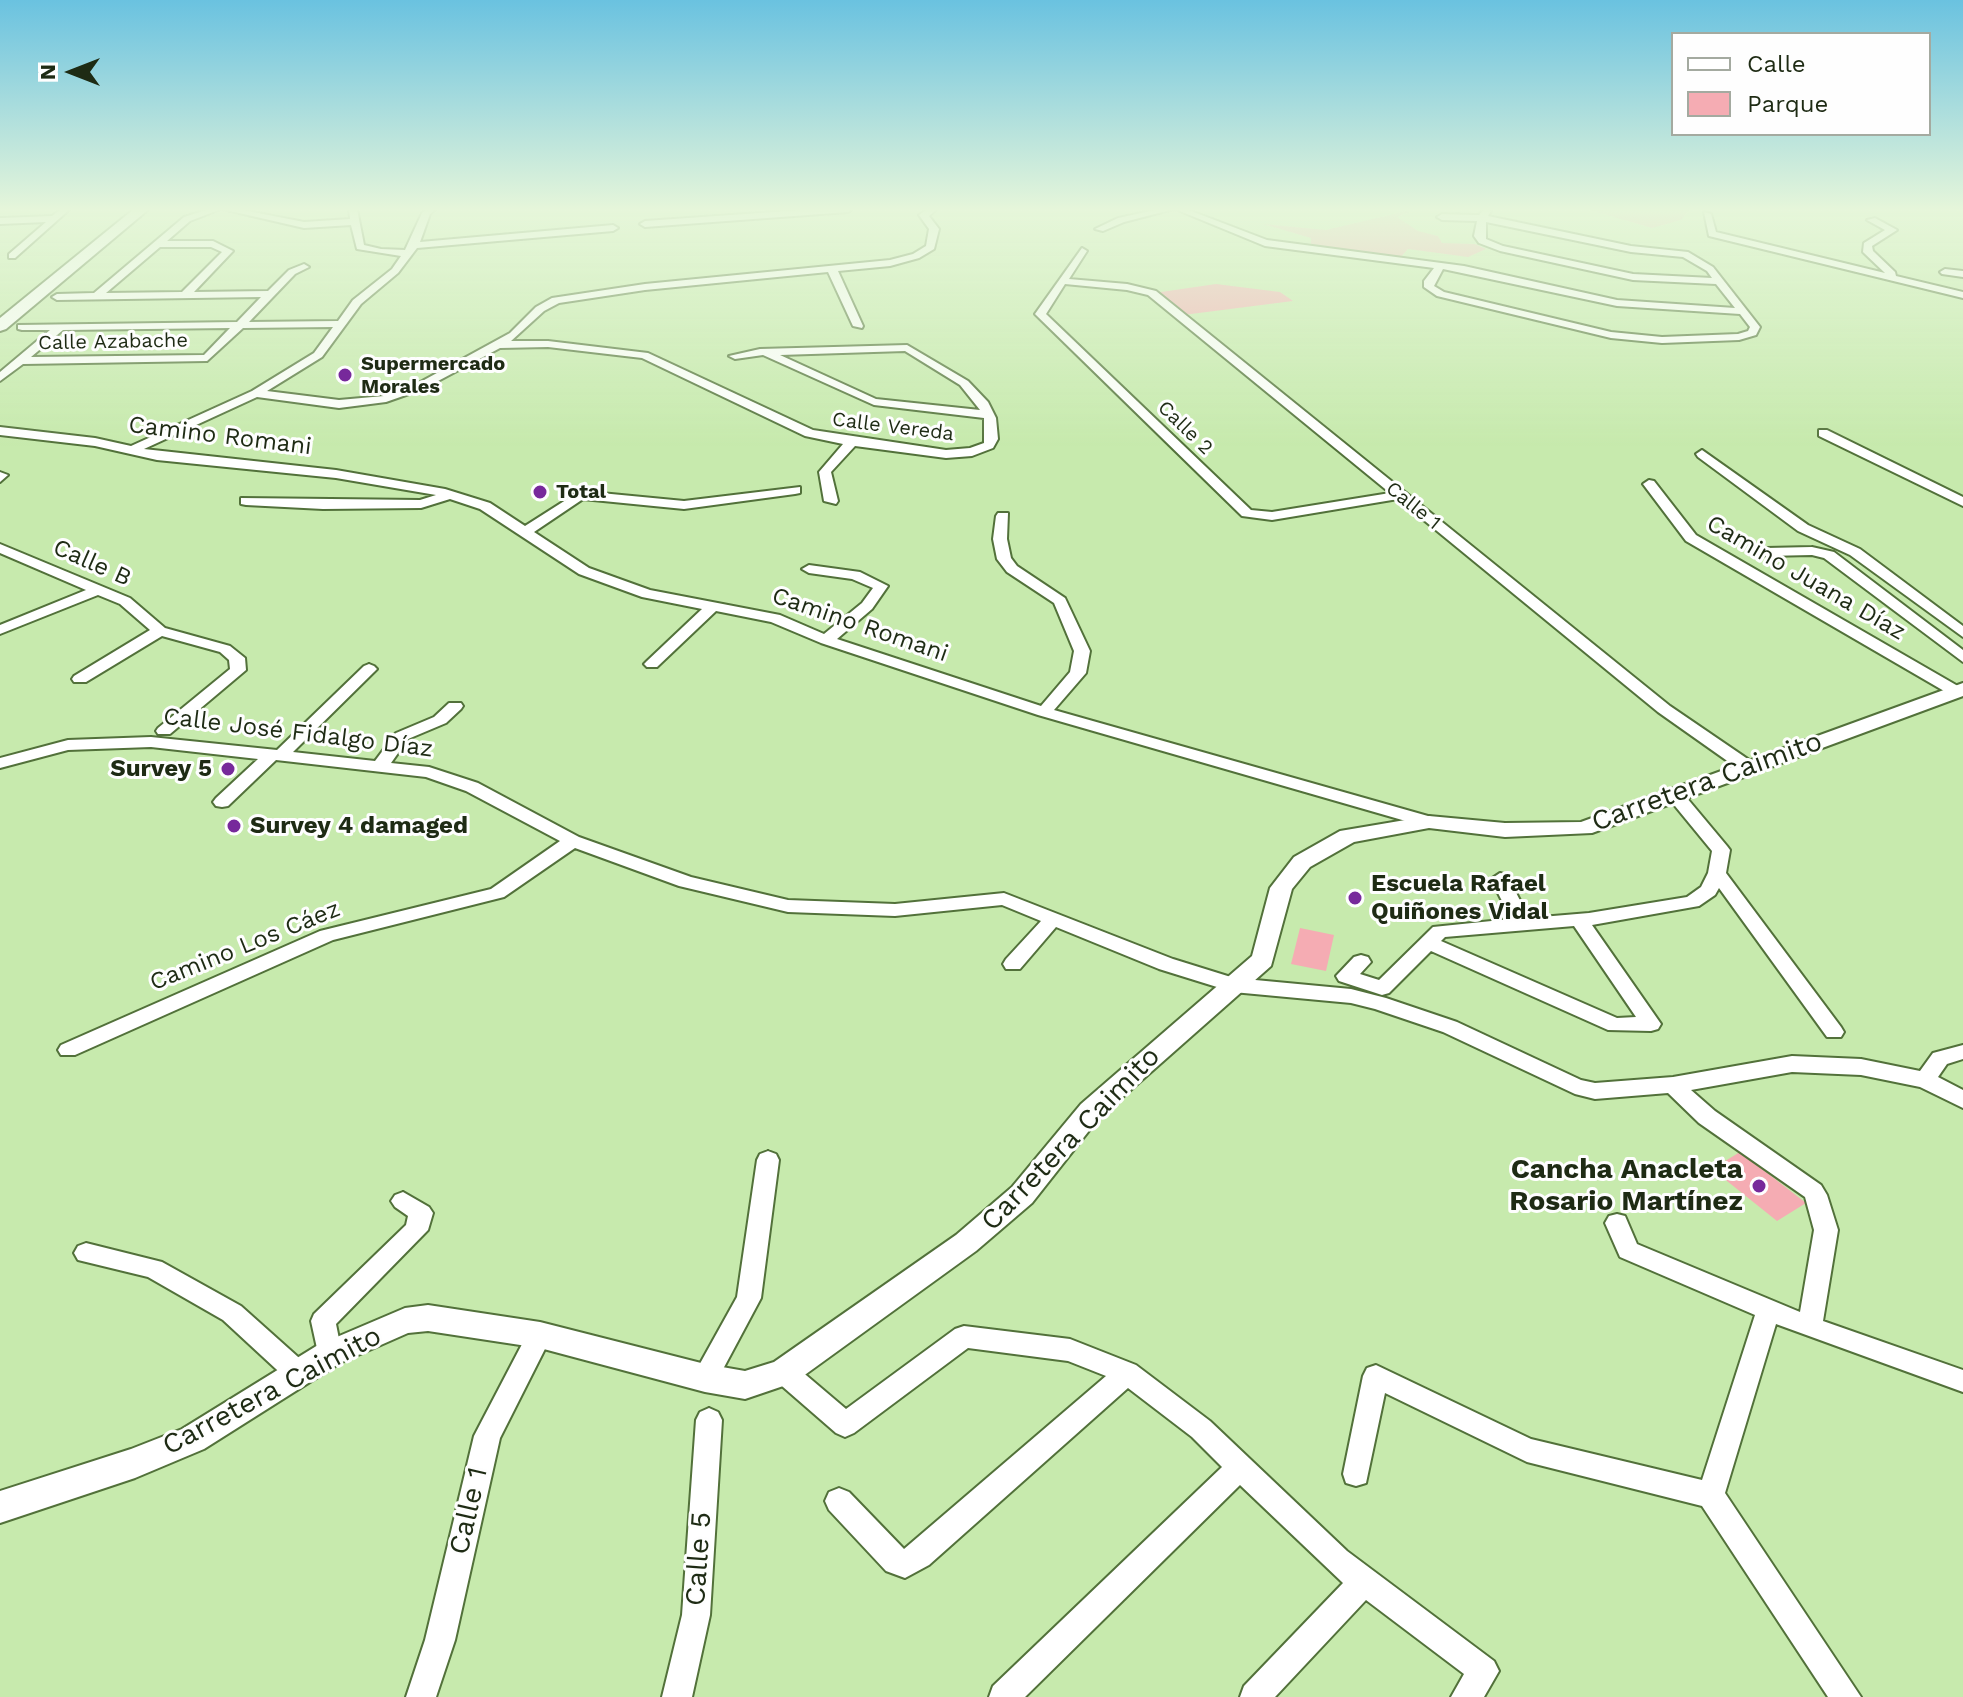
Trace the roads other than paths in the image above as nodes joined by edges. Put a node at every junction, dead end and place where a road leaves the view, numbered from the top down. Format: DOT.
graph roads {
  1 [pos="46,288"];
  2 [pos="106,288"];
  3 [pos="192,288"];
  4 [pos="276,288"];
  5 [pos="374,288"];
  6 [pos="637,288"];
  7 [pos="841,288"];
  8 [pos="1058,288"];
  9 [pos="1132,288"];
  10 [pos="1431,288"];
  11 [pos="1546,288"];
  12 [pos="1726,288"];
  13 [pos="1935,288"];
  14 [pos="270,294"];
  15 [pos="185,295"];
  16 [pos="1963,295"];
  17 [pos="97,296"];
  18 [pos="57,297"];
  19 [pos="1742,311"];
  20 [pos="339,324"];
  21 [pos="0,326"];
  22 [pos="242,326"];
  23 [pos="858,326"];
  24 [pos="22,327"];
  25 [pos="60,327"];
  26 [pos="498,345"];
  27 [pos="764,352"];
  28 [pos="735,356"];
  29 [pos="19,361"];
  30 [pos="0,378"];
  31 [pos="256,393"];
  32 [pos="989,415"];
  33 [pos="0,431"];
  34 [pos="1823,433"];
  35 [pos="852,442"];
  36 [pos="133,450"];
  37 [pos="1702,454"];
  38 [pos="1649,484"];
  39 [pos="795,490"];
  40 [pos="450,494"];
  41 [pos="1400,495"];
  42 [pos="246,501"];
  43 [pos="831,501"];
  44 [pos="1963,502"];
  45 [pos="1003,516"];
  46 [pos="525,532"];
  47 [pos="0,548"];
  48 [pos="1766,552"];
  49 [pos="809,569"];
  50 [pos="97,590"];
  51 [pos="711,608"];
  52 [pos="0,630"];
  53 [pos="160,631"];
  54 [pos="1963,633"];
  55 [pos="826,640"];
  56 [pos="1963,657"];
  57 [pos="652,664"];
  58 [pos="369,669"];
  59 [pos="80,679"];
  60 [pos="1960,691"];
  61 [pos="455,706"];
  62 [pos="1044,712"];
  63 [pos="164,731"];
  64 [pos="277,755"];
  65 [pos="0,763"];
  66 [pos="380,766"];
  67 [pos="1749,768"];
  68 [pos="1675,795"];
  69 [pos="222,802"];
  70 [pos="1429,822"];
  71 [pos="573,841"];
  72 [pos="1717,873"];
  73 [pos="1500,879"];
  74 [pos="1053,919"];
  75 [pos="1579,920"];
  76 [pos="1523,924"];
  77 [pos="1427,942"];
  78 [pos="1361,962"];
  79 [pos="1013,964"];
  80 [pos="1233,985"];
  81 [pos="1834,1032"];
  82 [pos="68,1050"];
  83 [pos="1963,1052"];
  84 [pos="1925,1080"];
  85 [pos="1673,1085"];
  86 [pos="1963,1100"];
  87 [pos="768,1160"];
  88 [pos="403,1201"];
  89 [pos="1617,1223"];
  90 [pos="86,1253"];
  91 [pos="1769,1308"];
  92 [pos="1810,1327"];
  93 [pos="540,1335"];
  94 [pos="329,1354"];
  95 [pos="784,1372"];
  96 [pos="298,1373"];
  97 [pos="1127,1373"];
  98 [pos="705,1378"];
  99 [pos="1963,1381"];
  100 [pos="709,1420"];
  101 [pos="1240,1467"];
  102 [pos="1356,1474"];
  103 [pos="1711,1495"];
  104 [pos="839,1501"];
  105 [pos="0,1507"];
  106 [pos="1364,1581"];
  107 [pos="421,1697"];
  108 [pos="677,1697"];
  109 [pos="1004,1697"];
  110 [pos="1255,1697"];
  111 [pos="1466,1697"];
  112 [pos="1846,1697"];
  1 -- 21 [label="main road"];
  2 -- 17 [label="street"];
  3 -- 15 [label="street"];
  4 -- 14 [label="street"];
  5 -- 20 [label="street"];
  6 -- 26 [label="street"];
  7 -- 23 [label="street"];
  8 -- 41 [label="street, Calle 2"];
  9 -- 41 [label="street, Calle 1"];
  10 -- 19 [label="street"];
  11 -- 19 [label="street"];
  12 -- 19 [label="street"];
  13 -- 16 [label="street"];
  14 -- 15 [label="street"];
  14 -- 22 [label="street"];
  15 -- 17 [label="street"];
  17 -- 18 [label="street"];
  20 -- 22 [label="street"];
  20 -- 31 [label="street"];
  22 -- 25 [label="street"];
  22 -- 29 [label="street, Calle Azabache"];
  24 -- 25 [label="street"];
  25 -- 29 [label="street"];
  26 -- 31 [label="street"];
  26 -- 35 [label="street, Calle Vereda"];
  27 -- 28 [label="street, Calle Vereda"];
  27 -- 32 [label="street"];
  27 -- 32 [label="street, Calle Vereda"];
  29 -- 30 [label="street"];
  31 -- 36 [label="street"];
  32 -- 35 [label="street, Calle Vereda"];
  33 -- 36 [label="street, Camino Romani"];
  34 -- 44 [label="street"];
  35 -- 43 [label="street"];
  36 -- 40 [label="street, Camino Romani"];
  37 -- 54 [label="street"];
  38 -- 60 [label="street, Camino Juana Díaz"];
  39 -- 46 [label="street"];
  40 -- 42 [label="street"];
  40 -- 46 [label="street, Camino Romani"];
  41 -- 67 [label="street, Calle 1"];
  45 -- 62 [label="street"];
  46 -- 51 [label="street, Camino Romani"];
  47 -- 50 [label="street, Calle B"];
  48 -- 56 [label="street"];
  49 -- 55 [label="street"];
  50 -- 52 [label="street"];
  50 -- 53 [label="street, Calle B"];
  51 -- 55 [label="street, Camino Romani"];
  51 -- 57 [label="street"];
  53 -- 59 [label="street"];
  53 -- 63 [label="street, Calle B"];
  55 -- 62 [label="street, Camino Romani"];
  58 -- 64 [label="street"];
  60 -- 67 [label="street, Carretera Caimito"];
  61 -- 66 [label="street"];
  62 -- 70 [label="street, Camino Romani"];
  64 -- 65 [label="street, Calle José Fidalgo Díaz"];
  64 -- 66 [label="street, Calle José Fidalgo Díaz"];
  64 -- 69 [label="street"];
  66 -- 71 [label="street, Calle José Fidalgo Díaz"];
  67 -- 68 [label="street, Carretera Caimito"];
  68 -- 70 [label="street, Carretera Caimito"];
  68 -- 72 [label="street"];
  70 -- 80 [label="street, Carretera Caimito"];
  71 -- 74 [label="street, Calle José Fidalgo Díaz"];
  71 -- 82 [label="street, Camino Los Cáez"];
  72 -- 75 [label="street"];
  72 -- 81 [label="street"];
  73 -- 76 [label="street"];
  74 -- 79 [label="street"];
  74 -- 80 [label="street, Calle José Fidalgo Díaz"];
  75 -- 76 [label="street"];
  75 -- 77 [label="street"];
  76 -- 77 [label="street"];
  77 -- 78 [label="street"];
  80 -- 85 [label="street, Calle José Fidalgo Díaz"];
  80 -- 95 [label="street, Carretera Caimito"];
  83 -- 84 [label="street"];
  84 -- 85 [label="street, Calle José Fidalgo Díaz"];
  84 -- 86 [label="street, Calle José Fidalgo Díaz"];
  85 -- 92 [label="street"];
  87 -- 98 [label="street"];
  88 -- 94 [label="street"];
  89 -- 91 [label="street"];
  90 -- 96 [label="street"];
  91 -- 92 [label="street"];
  91 -- 103 [label="street"];
  92 -- 99 [label="street"];
  93 -- 94 [label="street, Carretera Caimito"];
  93 -- 98 [label="street, Carretera Caimito"];
  93 -- 107 [label="street, Calle 1"];
  94 -- 96 [label="street, Carretera Caimito"];
  95 -- 97 [label="street"];
  95 -- 98 [label="street, Carretera Caimito"];
  96 -- 105 [label="street, Carretera Caimito"];
  97 -- 101 [label="street"];
  97 -- 104 [label="street"];
  100 -- 108 [label="street, Calle 5"];
  101 -- 106 [label="street"];
  101 -- 109 [label="street"];
  102 -- 103 [label="street"];
  103 -- 112 [label="street"];
  106 -- 110 [label="street"];
  106 -- 111 [label="street"];
}
